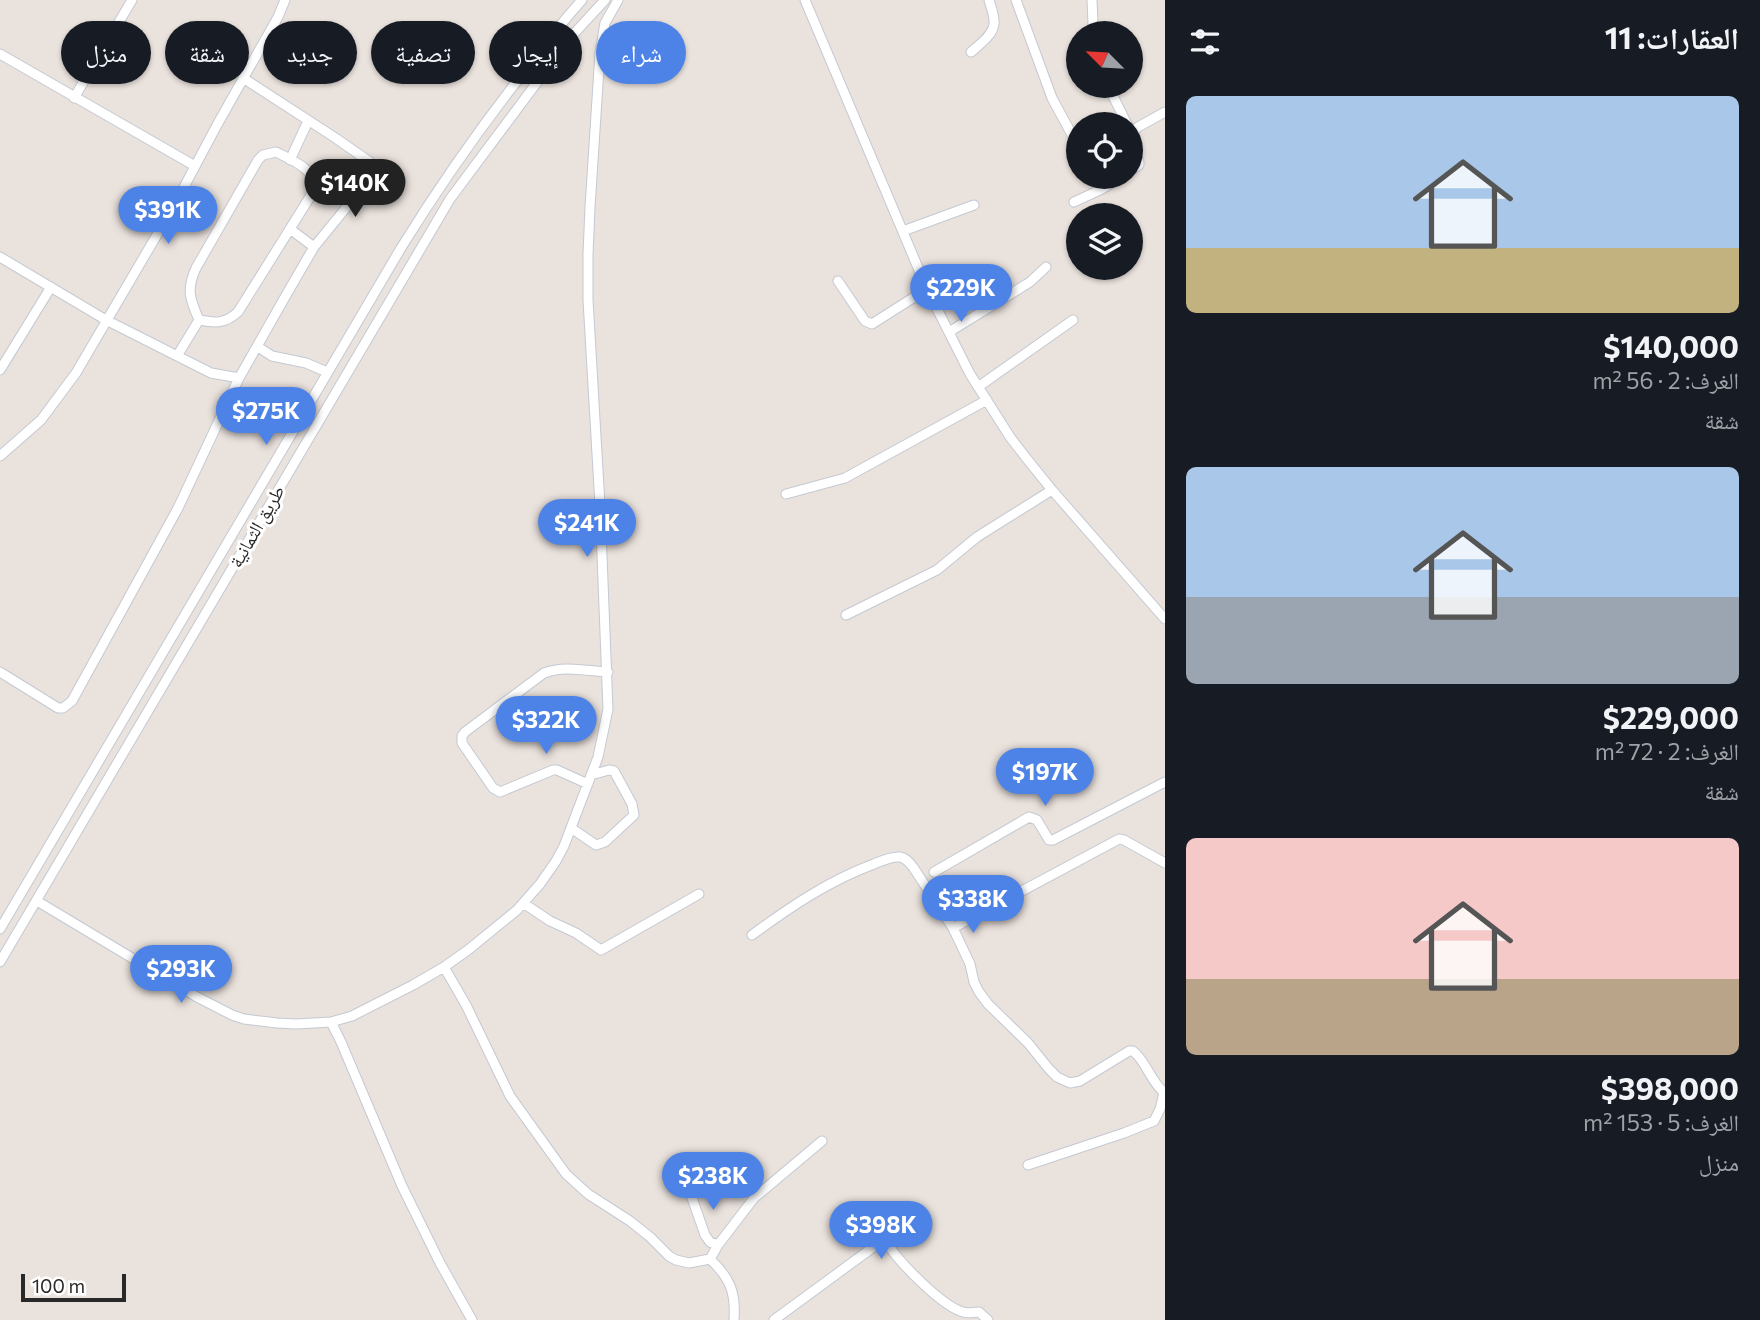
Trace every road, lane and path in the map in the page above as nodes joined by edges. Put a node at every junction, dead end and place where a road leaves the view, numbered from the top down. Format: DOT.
graph roads {
  1 [pos="132,0"];
  2 [pos="285,0"];
  3 [pos="582,0"];
  4 [pos="605,0"];
  5 [pos="618,0"];
  6 [pos="805,0"];
  7 [pos="989,0"];
  8 [pos="1016,0"];
  9 [pos="1092,0"];
  10 [pos="1093,21"];
  11 [pos="971,52"];
  12 [pos="0,54"];
  13 [pos="249,68"];
  14 [pos="249,82"];
  15 [pos="240,84"];
  16 [pos="74,98"];
  17 [pos="1165,112"];
  18 [pos="308,121"];
  19 [pos="1066,124"];
  20 [pos="1143,124"];
  21 [pos="290,160"];
  22 [pos="195,166"];
  23 [pos="1102,189"];
  24 [pos="1074,202"];
  25 [pos="974,205"];
  26 [pos="289,229"];
  27 [pos="903,231"];
  28 [pos="314,247"];
  29 [pos="0,257"];
  30 [pos="1046,267"];
  31 [pos="838,281"];
  32 [pos="51,287"];
  33 [pos="927,289"];
  34 [pos="106,320"];
  35 [pos="199,320"];
  36 [pos="1073,320"];
  37 [pos="949,332"];
  38 [pos="258,346"];
  39 [pos="177,356"];
  40 [pos="0,370"];
  41 [pos="327,372"];
  42 [pos="239,378"];
  43 [pos="978,387"];
  44 [pos="987,400"];
  45 [pos="0,456"];
  46 [pos="1052,490"];
  47 [pos="786,494"];
  48 [pos="846,615"];
  49 [pos="1165,619"];
  50 [pos="0,672"];
  51 [pos="608,672"];
  52 [pos="590,779"];
  53 [pos="1165,782"];
  54 [pos="571,828"];
  55 [pos="1165,863"];
  56 [pos="933,872"];
  57 [pos="699,894"];
  58 [pos="37,901"];
  59 [pos="523,903"];
  60 [pos="953,928"];
  61 [pos="0,929"];
  62 [pos="752,935"];
  63 [pos="0,962"];
  64 [pos="444,967"];
  65 [pos="331,1022"];
  66 [pos="1164,1093"];
  67 [pos="822,1141"];
  68 [pos="1028,1165"];
  69 [pos="691,1195"];
  70 [pos="718,1245"];
  71 [pos="710,1259"];
  72 [pos="472,1320"];
  73 [pos="734,1320"];
  74 [pos="774,1320"];
  75 [pos="988,1320"];
  1 -- 16 [label="street"];
  2 -- 13 [label="street"];
  3 -- 41 [label="street"];
  4 -- 58 [label="street, طريق الثمانية"];
  5 -- 51 [label="street"];
  6 -- 27 [label="street"];
  7 -- 11 [label="street"];
  8 -- 19 [label="street"];
  9 -- 10 [label="street"];
  12 -- 16 [label="street"];
  14 -- 18 [label="street"];
  15 -- 22 [label="street"];
  16 -- 22 [label="street"];
  17 -- 20 [label="street"];
  18 -- 21 [label="street"];
  18 -- 28 [label="street"];
  21 -- 26 [label="street"];
  21 -- 35 [label="street"];
  22 -- 34 [label="street"];
  23 -- 24 [label="street"];
  25 -- 27 [label="street"];
  26 -- 28 [label="street"];
  26 -- 35 [label="street"];
  27 -- 33 [label="street"];
  28 -- 38 [label="street"];
  29 -- 32 [label="street"];
  30 -- 37 [label="street"];
  31 -- 33 [label="street"];
  32 -- 34 [label="street"];
  32 -- 40 [label="street"];
  33 -- 37 [label="street"];
  34 -- 39 [label="street"];
  34 -- 45 [label="street"];
  35 -- 39 [label="street"];
  36 -- 43 [label="street"];
  37 -- 43 [label="street"];
  38 -- 41 [label="street"];
  38 -- 42 [label="street"];
  39 -- 42 [label="street"];
  41 -- 61 [label="street"];
  42 -- 50 [label="street"];
  43 -- 44 [label="street"];
  44 -- 46 [label="street"];
  44 -- 47 [label="street"];
  46 -- 48 [label="street"];
  46 -- 49 [label="street"];
  51 -- 52 [label="street"];
  51 -- 52 [label="street"];
  52 -- 54 [label="street"];
  52 -- 54 [label="street"];
  53 -- 56 [label="street"];
  54 -- 59 [label="street"];
  55 -- 60 [label="street"];
  57 -- 59 [label="street"];
  58 -- 63 [label="street, طريق الثمانية"];
  58 -- 65 [label="street"];
  59 -- 64 [label="street"];
  60 -- 62 [label="street"];
  60 -- 66 [label="street"];
  64 -- 65 [label="street"];
  64 -- 71 [label="street"];
  65 -- 72 [label="street"];
  66 -- 68 [label="street"];
  67 -- 70 [label="street"];
  69 -- 70 [label="street"];
  70 -- 71 [label="street"];
  71 -- 73 [label="street"];
  74 -- 75 [label="street"];
}
